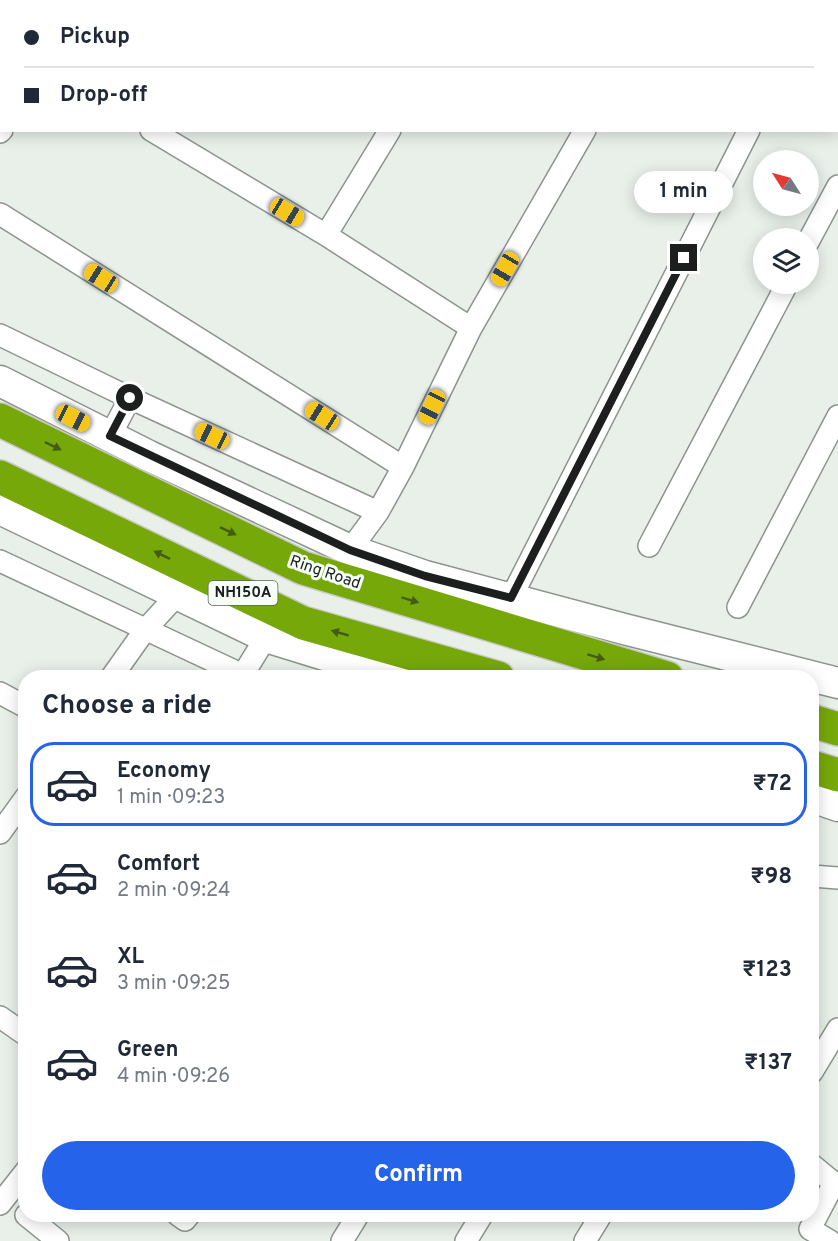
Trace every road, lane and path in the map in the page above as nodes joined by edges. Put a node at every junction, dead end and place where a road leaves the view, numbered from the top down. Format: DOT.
graph roads {
  1 [pos="154,132"];
  2 [pos="389,132"];
  3 [pos="584,132"];
  4 [pos="748,132"];
  5 [pos="838,186"];
  6 [pos="0,214"];
  7 [pos="816,228"];
  8 [pos="326,235"];
  9 [pos="782,294"];
  10 [pos="471,328"];
  11 [pos="0,335"];
  12 [pos="0,381"];
  13 [pos="130,398"];
  14 [pos="838,416"];
  15 [pos="0,420"];
  16 [pos="110,436"];
  17 [pos="830,450"];
  18 [pos="403,467"];
  19 [pos="0,477"];
  20 [pos="0,509"];
  21 [pos="378,512"];
  22 [pos="649,546"];
  23 [pos="350,550"];
  24 [pos="0,561"];
  25 [pos="178,594"];
  26 [pos="511,598"];
  27 [pos="738,606"];
  28 [pos="145,630"];
  29 [pos="266,637"];
  30 [pos="117,670"];
  31 [pos="228,670"];
  32 [pos="246,670"];
  33 [pos="373,670"];
  34 [pos="470,670"];
  35 [pos="641,670"];
  36 [pos="786,670"];
  37 [pos="819,678"];
  38 [pos="838,683"];
  39 [pos="0,693"];
  40 [pos="18,703"];
  41 [pos="819,723"];
  42 [pos="838,729"];
  43 [pos="819,769"];
  44 [pos="838,775"];
  45 [pos="819,799"];
  46 [pos="838,806"];
  47 [pos="18,808"];
  48 [pos="0,832"];
  49 [pos="819,877"];
  50 [pos="838,878"];
  51 [pos="0,1017"];
  52 [pos="18,1029"];
  53 [pos="838,1029"];
  54 [pos="819,1060"];
  55 [pos="819,1170"];
  56 [pos="18,1180"];
  57 [pos="2,1198"];
  58 [pos="18,1209"];
  59 [pos="819,1211"];
  60 [pos="35,1222"];
  61 [pos="354,1222"];
  62 [pos="478,1222"];
  63 [pos="597,1222"];
  64 [pos="814,1222"];
  65 [pos="58,1241"];
  66 [pos="342,1241"];
  67 [pos="466,1241"];
  68 [pos="585,1241"];
  69 [pos="830,1241"];
  1 -- 8 [label="street"];
  2 -- 8 [label="street"];
  3 -- 10 [label="street"];
  4 -- 26 [label="street"];
  5 -- 7 [label="street"];
  6 -- 18 [label="street"];
  8 -- 10 [label="street"];
  9 -- 22 [label="street"];
  10 -- 18 [label="street"];
  11 -- 13 [label="street"];
  12 -- 16 [label="street"];
  13 -- 16 [label="street"];
  13 -- 21 [label="street"];
  14 -- 17 [label="street"];
  15 -- 35 [label="highway, Ring Road / NH150A, one-way"];
  16 -- 23 [label="street"];
  17 -- 27 [label="street"];
  18 -- 21 [label="street"];
  34 -- 19 [label="highway, NH150A, one-way"];
  20 -- 25 [label="street"];
  21 -- 23 [label="street"];
  23 -- 26 [label="street"];
  24 -- 28 [label="street"];
  25 -- 28 [label="street"];
  25 -- 29 [label="street"];
  26 -- 36 [label="street"];
  28 -- 30 [label="street"];
  28 -- 31 [label="street"];
  29 -- 32 [label="street"];
  29 -- 33 [label="street"];
  37 -- 38 [label="street"];
  39 -- 40 [label="street"];
  41 -- 42 [label="highway"];
  43 -- 44 [label="highway"];
  45 -- 46 [label="street"];
  47 -- 48 [label="street"];
  49 -- 50 [label="street"];
  51 -- 52 [label="street"];
  53 -- 54 [label="street"];
  55 -- 59 [label="street"];
  56 -- 57 [label="street"];
  57 -- 58 [label="street"];
  60 -- 65 [label="street"];
  61 -- 66 [label="street"];
  62 -- 67 [label="street"];
  63 -- 68 [label="street"];
  64 -- 69 [label="street"];
}
